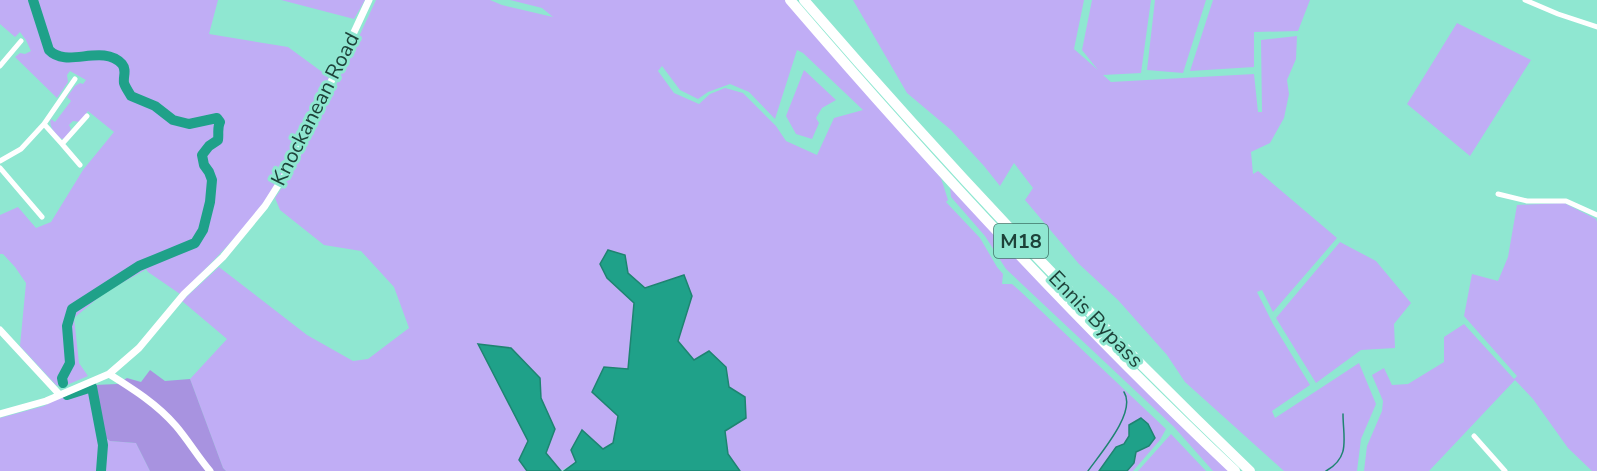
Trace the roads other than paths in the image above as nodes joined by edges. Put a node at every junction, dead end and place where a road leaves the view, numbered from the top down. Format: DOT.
graph roads {
  1 [pos="369,0"];
  2 [pos="790,0"];
  3 [pos="804,0"];
  4 [pos="1525,0"];
  5 [pos="1597,27"];
  6 [pos="21,41"];
  7 [pos="0,66"];
  8 [pos="75,79"];
  9 [pos="87,116"];
  10 [pos="44,124"];
  11 [pos="63,144"];
  12 [pos="0,161"];
  13 [pos="80,165"];
  14 [pos="0,168"];
  15 [pos="1498,194"];
  16 [pos="1597,215"];
  17 [pos="42,217"];
  18 [pos="0,330"];
  19 [pos="109,374"];
  20 [pos="59,394"];
  21 [pos="0,414"];
  22 [pos="1474,436"];
  23 [pos="210,471"];
  24 [pos="1235,471"];
  25 [pos="1250,471"];
  26 [pos="1505,471"];
  1 -- 19 [label="street, Knockanean Road"];
  2 -- 24 [label="highway, Ennis Bypass / M18"];
  3 -- 25 [label="highway, Ennis Bypass / M18"];
  4 -- 5 [label="street"];
  6 -- 7 [label="street"];
  8 -- 10 [label="street"];
  9 -- 11 [label="street"];
  10 -- 11 [label="street"];
  10 -- 12 [label="street"];
  11 -- 13 [label="street"];
  14 -- 17 [label="street"];
  15 -- 16 [label="street"];
  18 -- 20 [label="street"];
  19 -- 20 [label="street"];
  19 -- 23 [label="street"];
  20 -- 21 [label="street"];
  22 -- 26 [label="street"];
}
